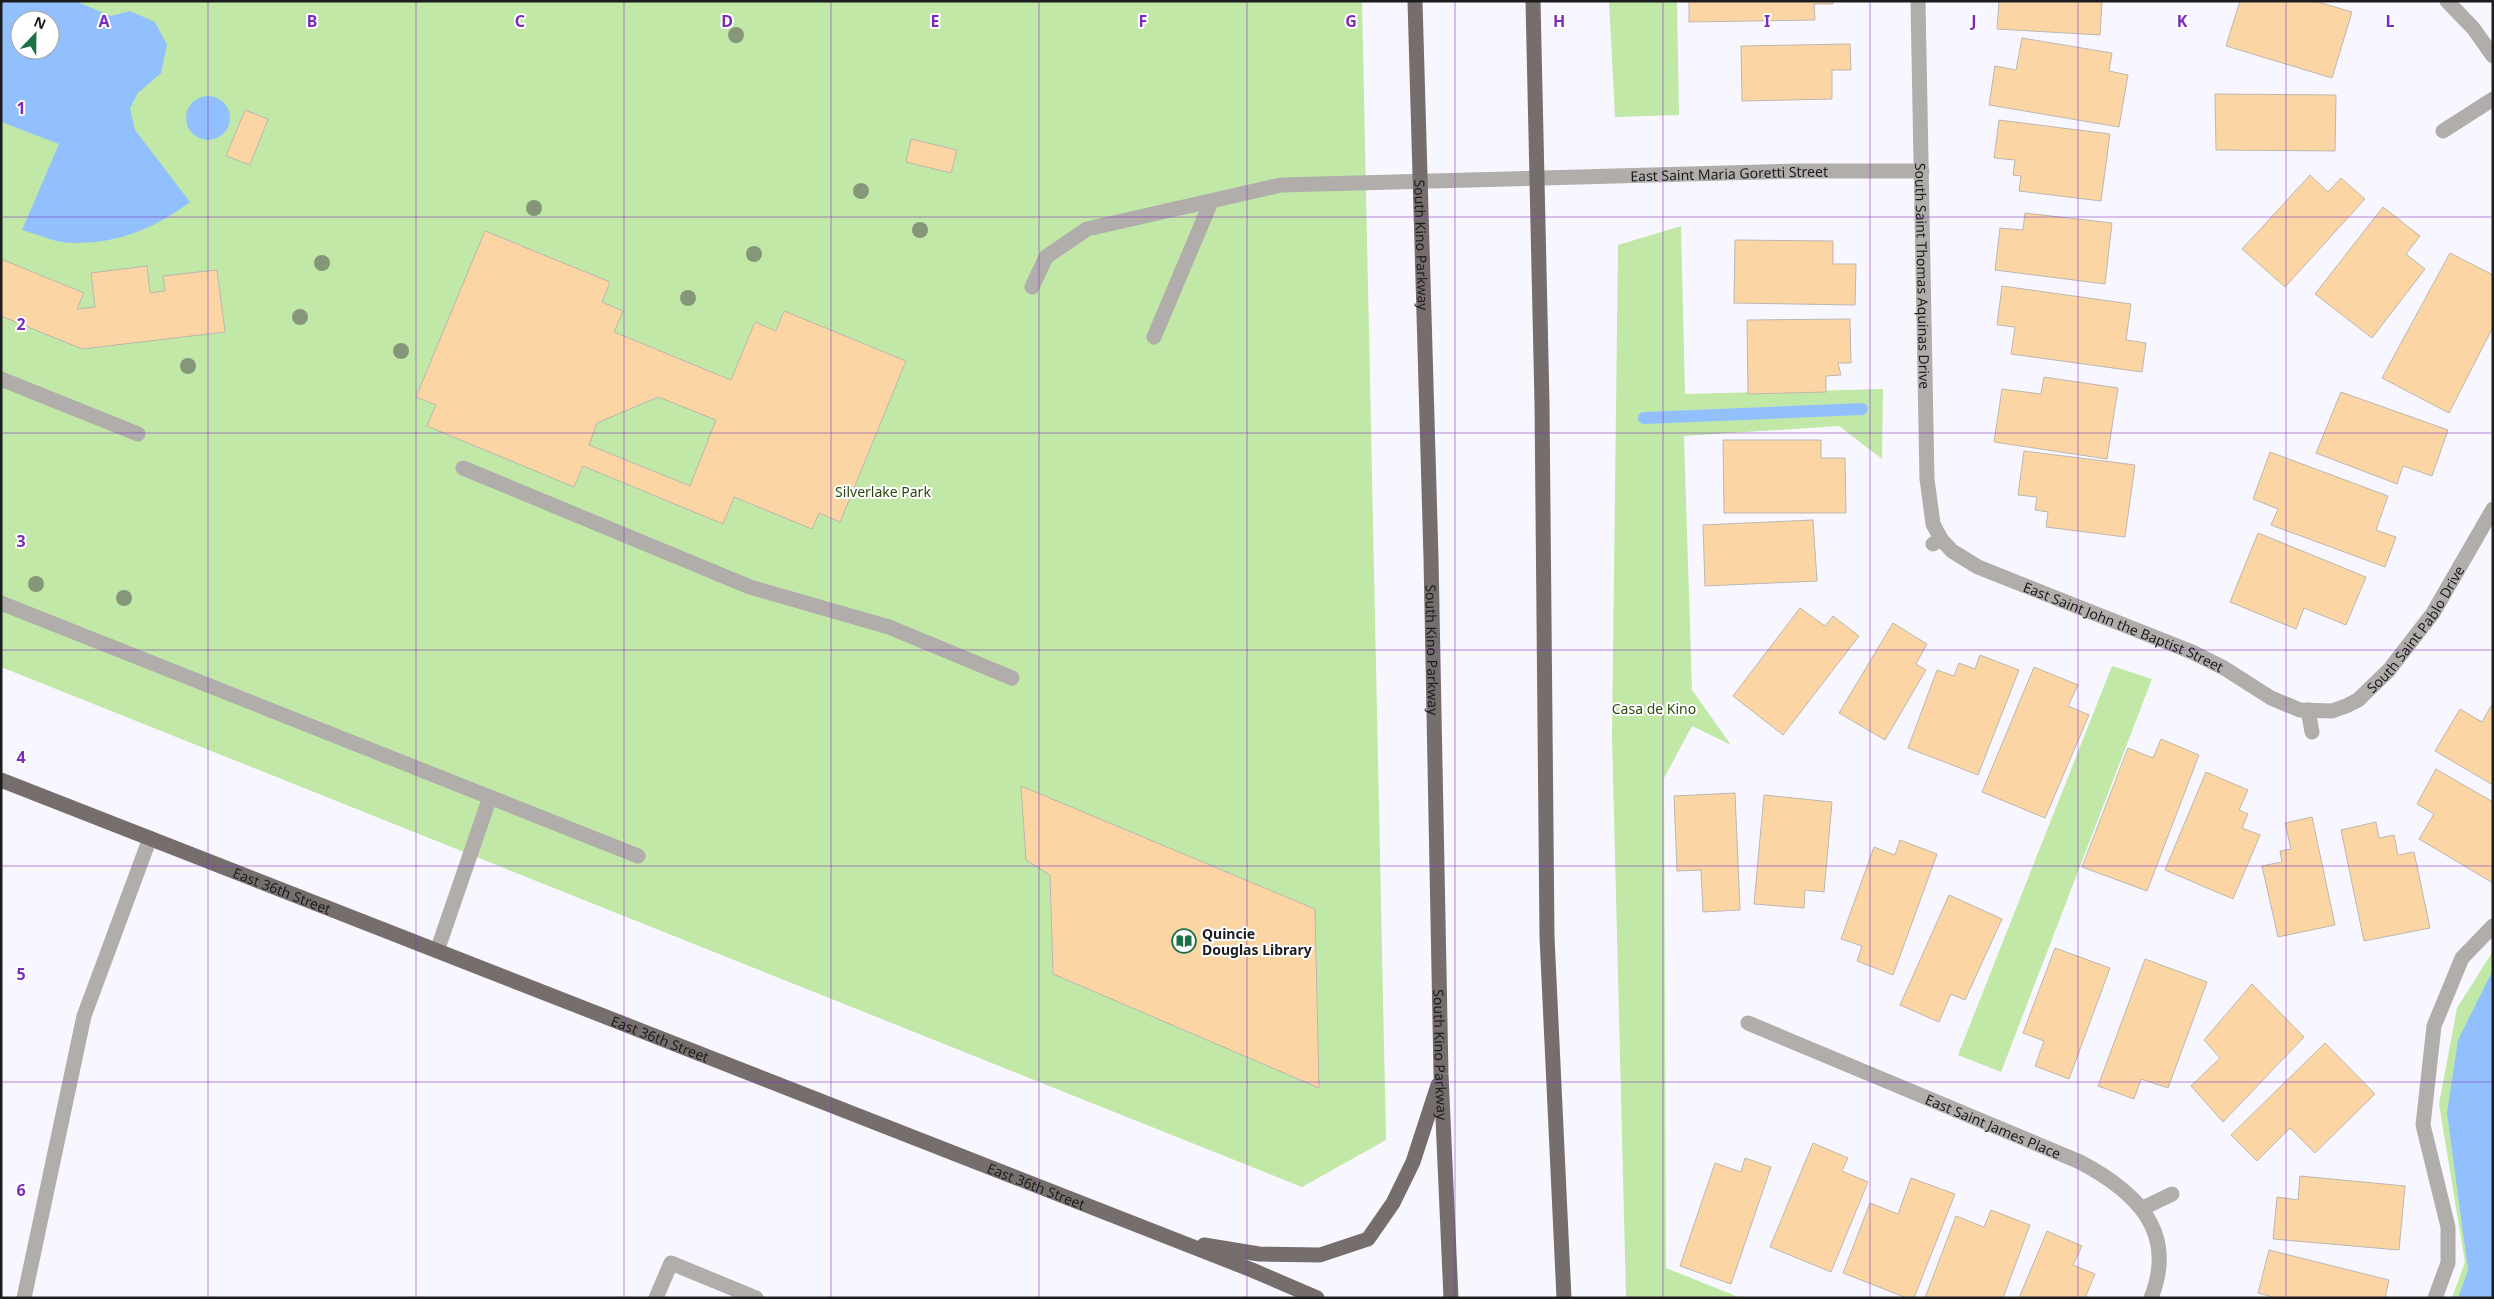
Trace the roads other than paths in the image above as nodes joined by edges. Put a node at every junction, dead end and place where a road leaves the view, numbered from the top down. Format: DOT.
graph roads {
  1 [pos="1414,1"];
  2 [pos="1533,1"];
  3 [pos="1918,1"];
  4 [pos="2447,1"];
  5 [pos="2493,56"];
  6 [pos="2493,99"];
  7 [pos="2443,131"];
  8 [pos="1922,171"];
  9 [pos="1536,177"];
  10 [pos="1418,180"];
  11 [pos="1211,202"];
  12 [pos="1032,287"];
  13 [pos="1154,337"];
  14 [pos="1,379"];
  15 [pos="138,434"];
  16 [pos="464,468"];
  17 [pos="2493,509"];
  18 [pos="1937,541"];
  19 [pos="1,603"];
  20 [pos="1012,678"];
  21 [pos="2308,710"];
  22 [pos="2312,732"];
  23 [pos="1,780"];
  24 [pos="490,797"];
  25 [pos="150,838"];
  26 [pos="638,856"];
  27 [pos="2493,926"];
  28 [pos="437,951"];
  29 [pos="1748,1022"];
  30 [pos="1441,1074"];
  31 [pos="2172,1194"];
  32 [pos="2142,1208"];
  33 [pos="1173,1240"];
  34 [pos="24,1298"];
  35 [pos="656,1298"];
  36 [pos="756,1298"];
  37 [pos="1317,1298"];
  38 [pos="1451,1298"];
  39 [pos="1564,1298"];
  40 [pos="2151,1298"];
  41 [pos="2435,1298"];
  1 -- 10 [label="main road, South Kino Parkway"];
  2 -- 9 [label="main road"];
  3 -- 8 [label="street, South Saint Thomas Aquinas Drive"];
  4 -- 5 [label="street"];
  6 -- 7 [label="street"];
  8 -- 9 [label="street, East Saint Maria Goretti Street"];
  8 -- 18 [label="street, South Saint Thomas Aquinas Drive"];
  9 -- 10 [label="street, East Saint Maria Goretti Street"];
  9 -- 39 [label="main road"];
  10 -- 11 [label="street, East Saint Maria Goretti Street"];
  10 -- 30 [label="main road, South Kino Parkway"];
  11 -- 12 [label="street, East Saint Maria Goretti Street"];
  11 -- 13 [label="street"];
  14 -- 15 [label="street"];
  16 -- 20 [label="street"];
  17 -- 21 [label="street, South Saint Pablo Drive"];
  18 -- 21 [label="street, East Saint John the Baptist Street"];
  19 -- 24 [label="street"];
  21 -- 22 [label="street"];
  23 -- 25 [label="main road, East 36th Street"];
  24 -- 26 [label="street"];
  24 -- 28 [label="street"];
  25 -- 28 [label="main road, East 36th Street"];
  25 -- 34 [label="street"];
  27 -- 41 [label="street"];
  28 -- 33 [label="main road, East 36th Street"];
  29 -- 32 [label="street, East Saint James Place"];
  30 -- 33 [label="main road"];
  30 -- 38 [label="main road, South Kino Parkway"];
  31 -- 32 [label="street"];
  32 -- 40 [label="street, East Saint James Place"];
  33 -- 37 [label="main road, East 36th Street"];
  35 -- 36 [label="street"];
}
